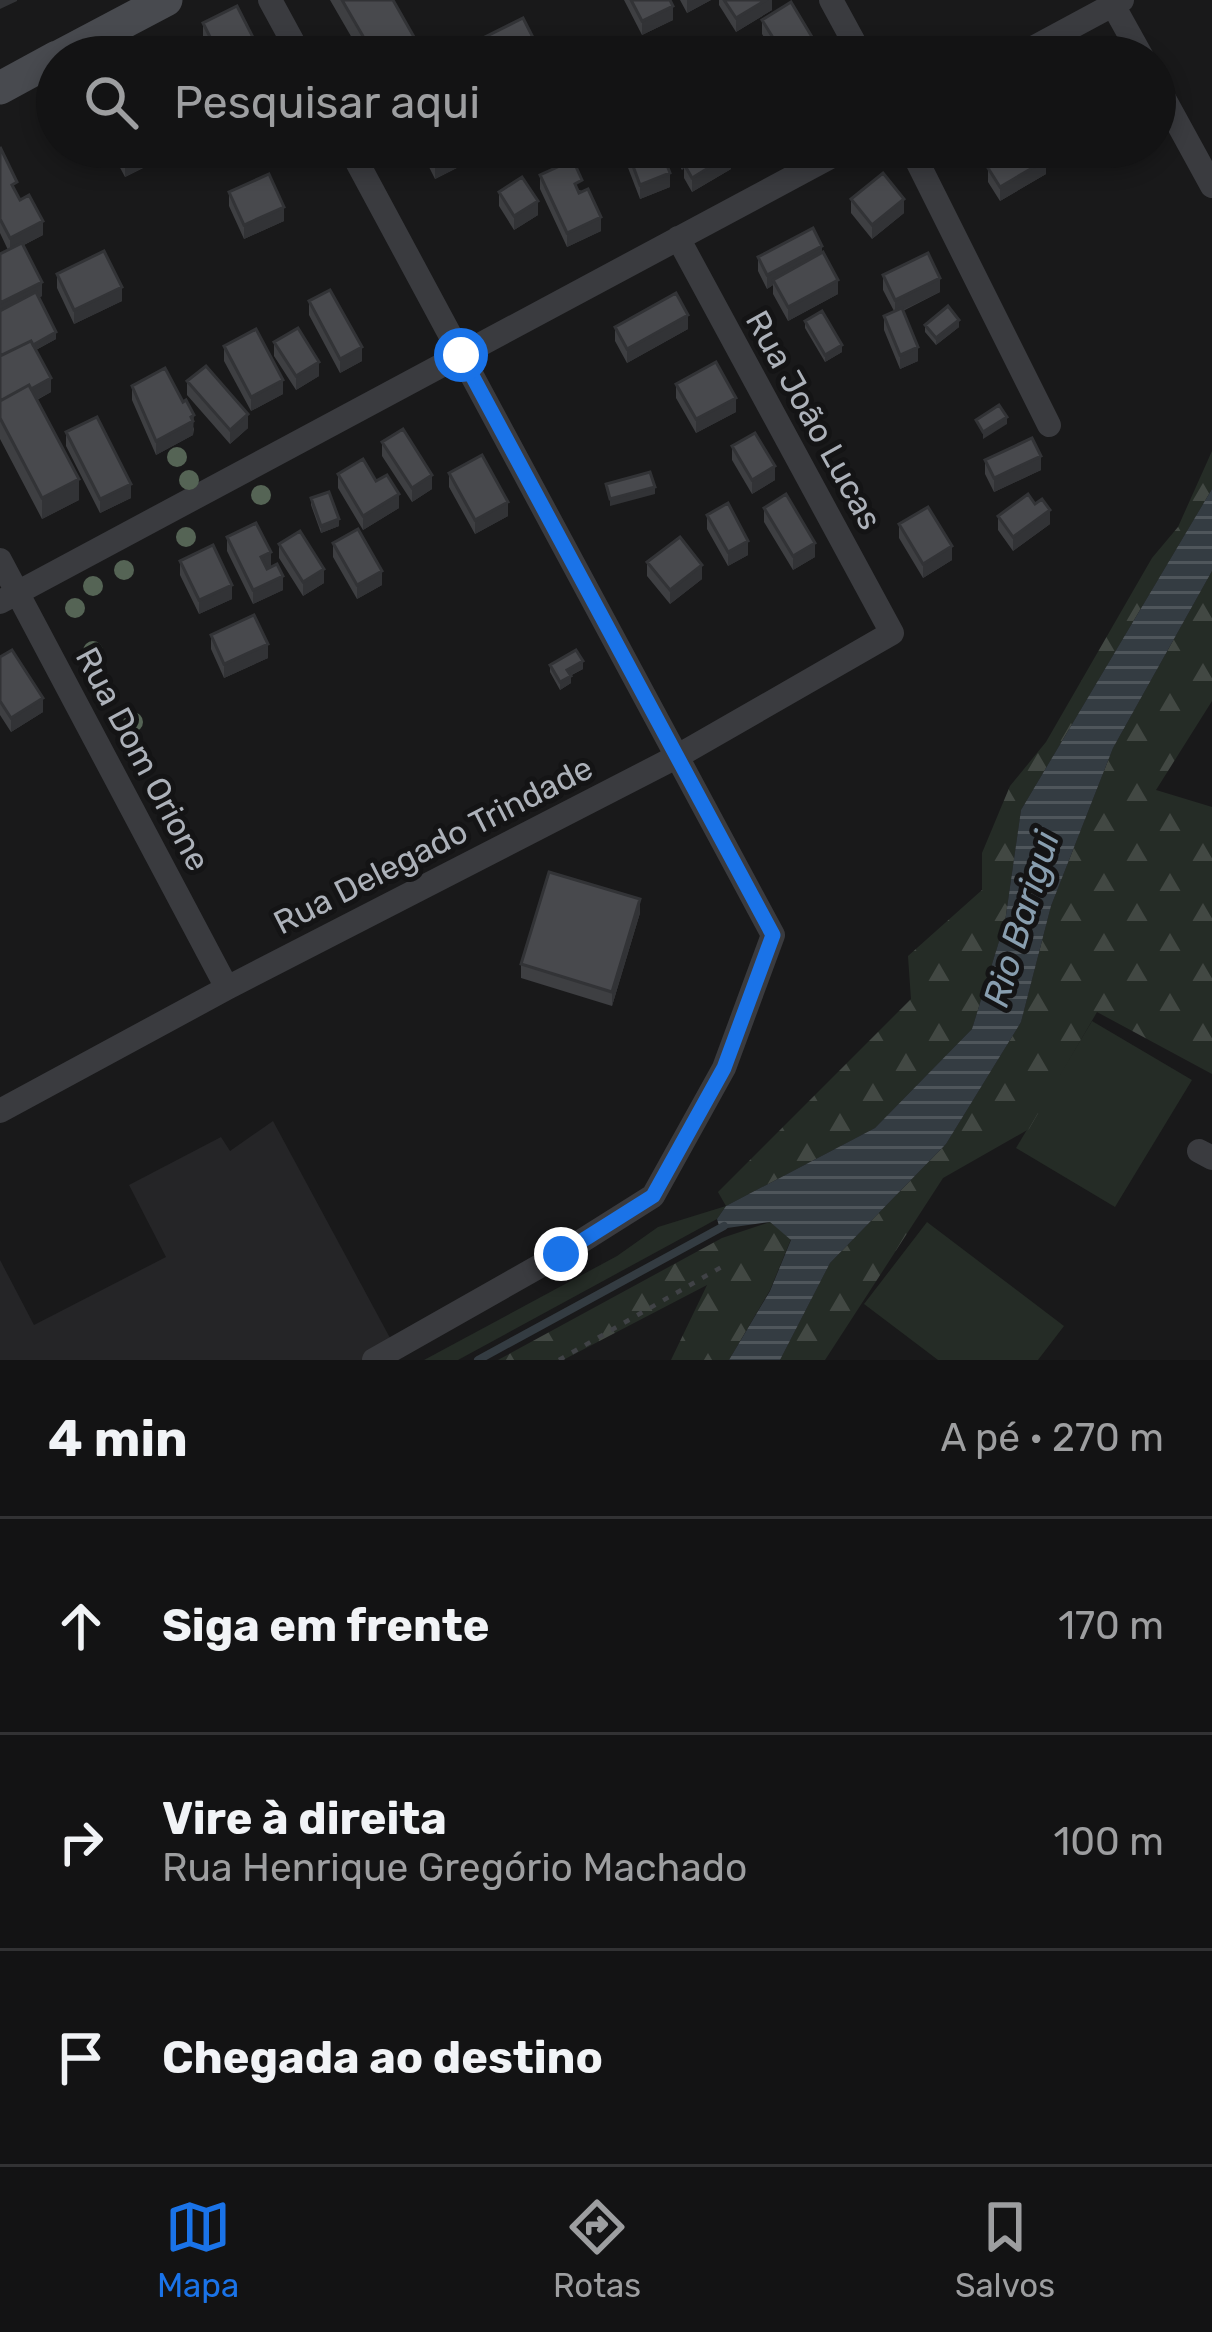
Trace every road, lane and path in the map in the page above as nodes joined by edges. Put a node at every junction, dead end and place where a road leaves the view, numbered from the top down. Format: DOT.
graph roads {
  1 [pos="166,0"];
  2 [pos="270,0"];
  3 [pos="832,0"];
  4 [pos="1118,2"];
  5 [pos="97,36"];
  6 [pos="290,36"];
  7 [pos="851,36"];
  8 [pos="1055,36"];
  9 [pos="1133,36"];
  10 [pos="36,68"];
  11 [pos="0,88"];
  12 [pos="1176,120"];
  13 [pos="360,168"];
  14 [pos="810,168"];
  15 [pos="920,168"];
  16 [pos="1212,186"];
  17 [pos="678,238"];
  18 [pos="461,355"];
  19 [pos="1049,425"];
  20 [pos="0,560"];
  21 [pos="9,597"];
  22 [pos="892,633"];
  23 [pos="678,756"];
  24 [pos="227,988"];
  25 [pos="0,1111"];
  26 [pos="725,1264"];
  27 [pos="374,1360"];
  28 [pos="559,1360"];
  1 -- 5 [label="main road"];
  2 -- 6 [label="street"];
  3 -- 7 [label="street"];
  4 -- 8 [label="street"];
  4 -- 9 [label="street"];
  10 -- 11 [label="main road"];
  12 -- 16 [label="street"];
  13 -- 18 [label="street"];
  14 -- 17 [label="street"];
  15 -- 19 [label="street"];
  17 -- 18 [label="street"];
  17 -- 22 [label="street, Rua João Lucas"];
  18 -- 21 [label="street"];
  18 -- 23 [label="street"];
  20 -- 21 [label="street, Rua Dom Orione"];
  21 -- 24 [label="street, Rua Dom Orione"];
  22 -- 23 [label="street, Rua Delegado Trindade"];
  23 -- 24 [label="street, Rua Delegado Trindade"];
  23 -- 27 [label="street"];
  24 -- 25 [label="street, Rua Delegado Trindade"];
  26 -- 28 [label="path"];
}
